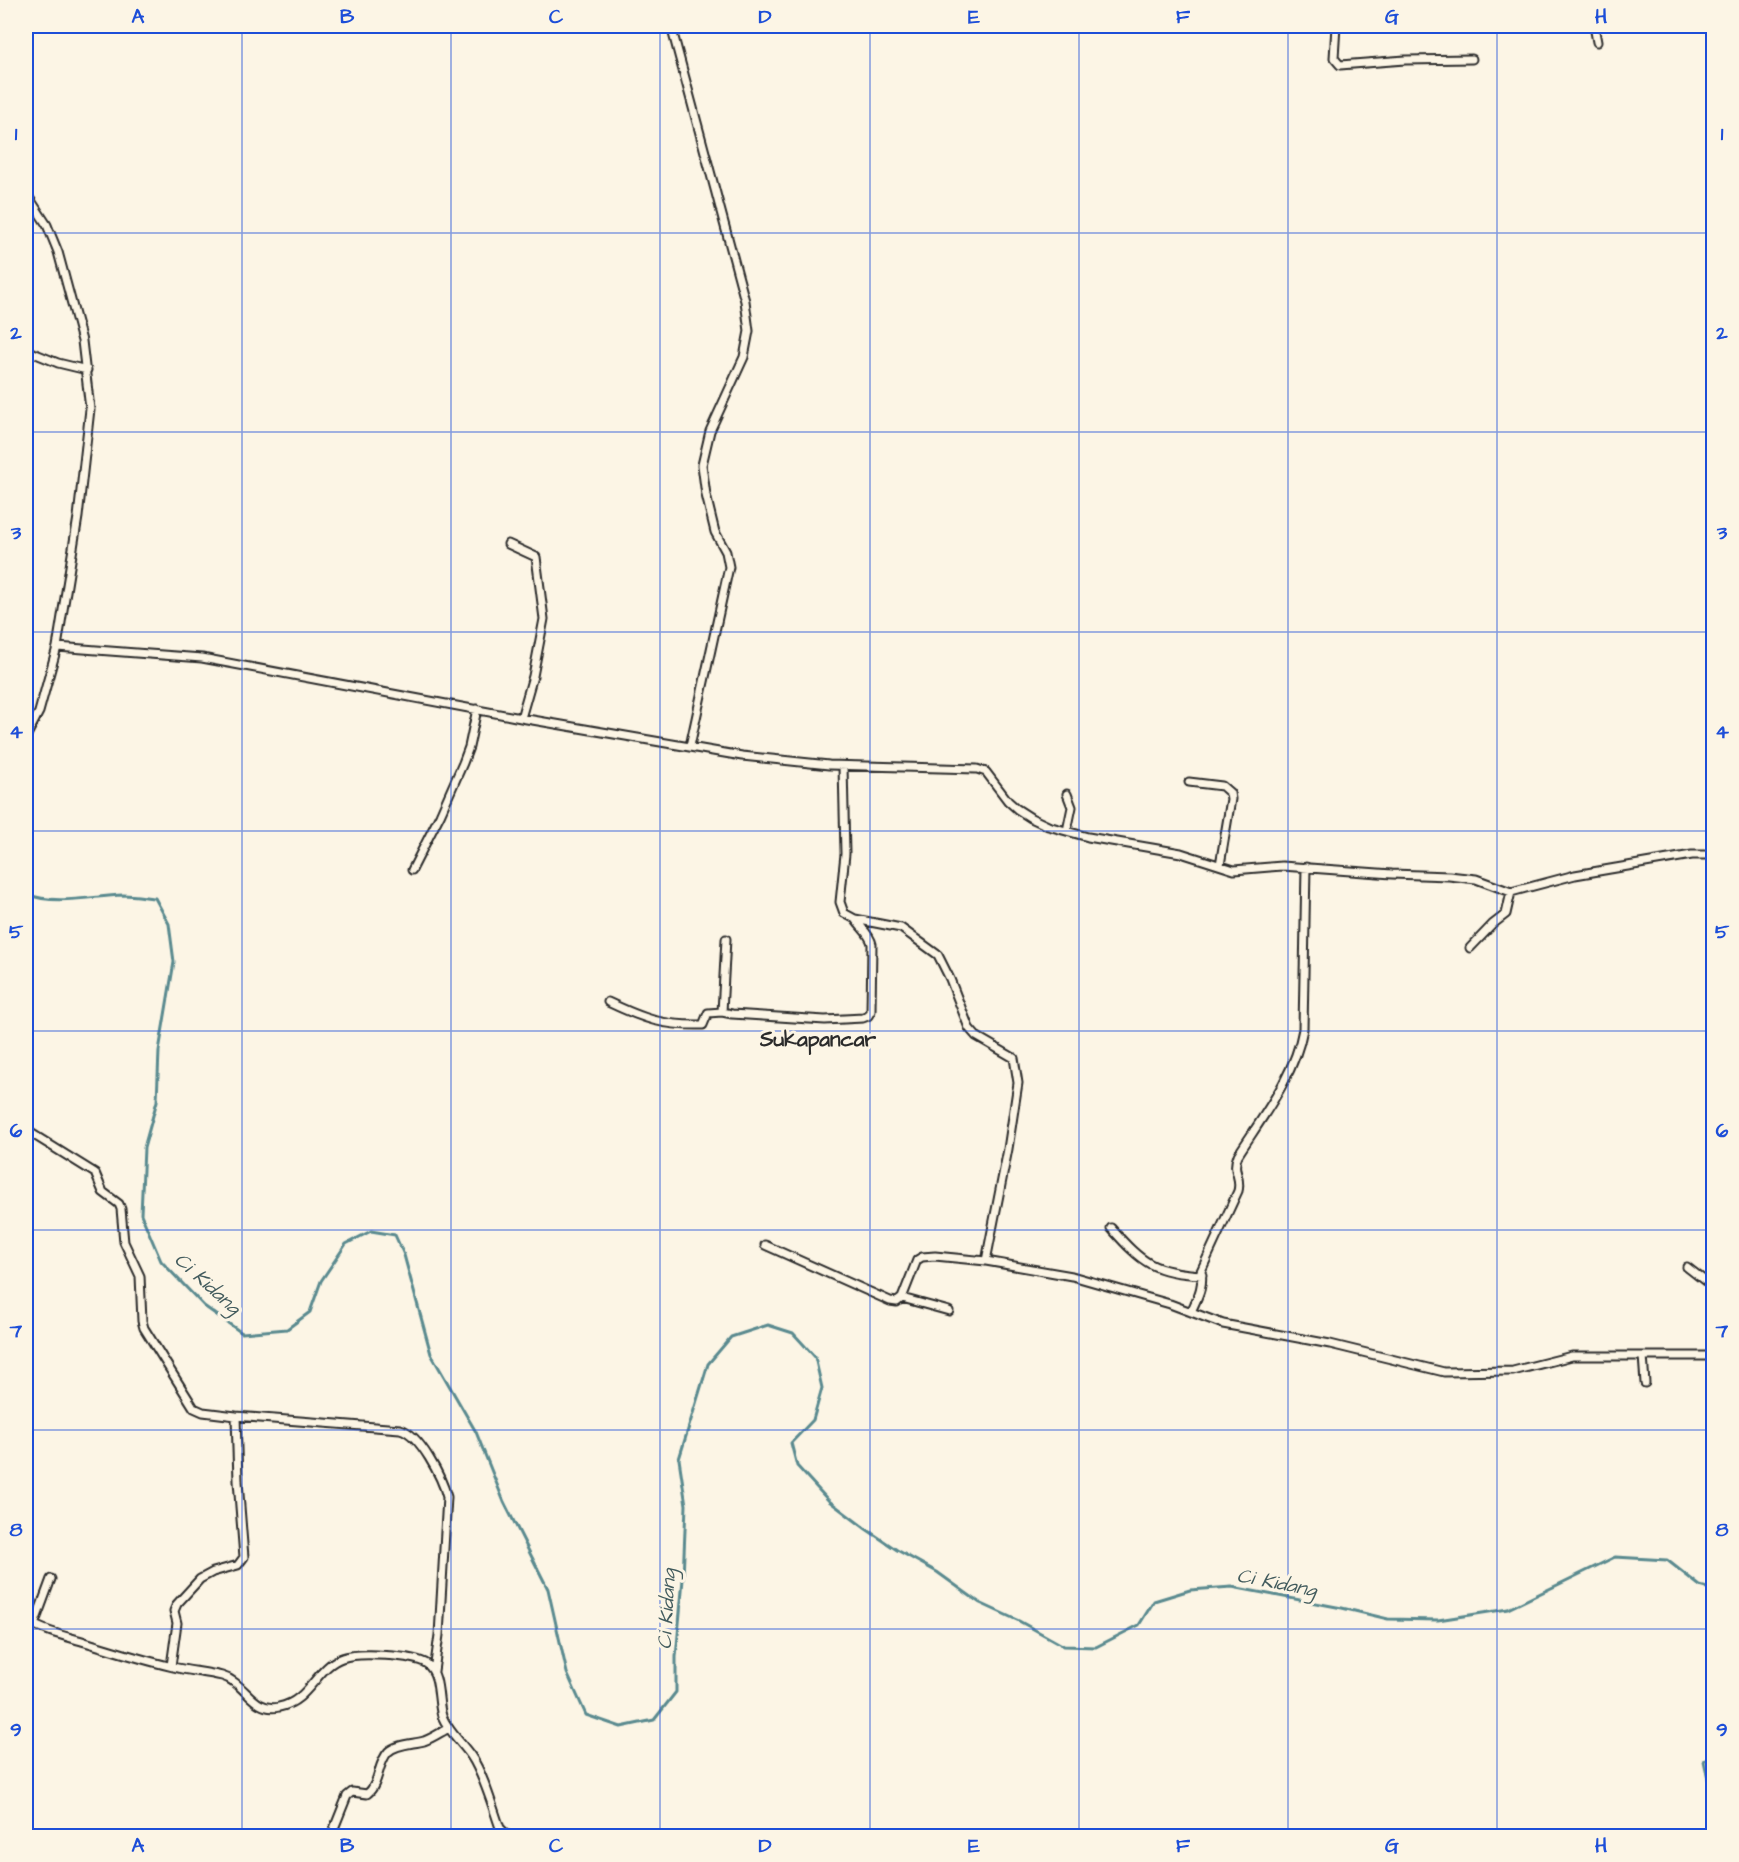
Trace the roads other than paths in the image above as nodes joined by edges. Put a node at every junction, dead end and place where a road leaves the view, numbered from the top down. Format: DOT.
graph roads {
  1 [pos="671,26"];
  2 [pos="1336,26"];
  3 [pos="1594,26"];
  4 [pos="1597,42"];
  5 [pos="1472,59"];
  6 [pos="26,193"];
  7 [pos="26,350"];
  8 [pos="87,370"];
  9 [pos="508,544"];
  10 [pos="57,647"];
  11 [pos="477,709"];
  12 [pos="521,718"];
  13 [pos="26,737"];
  14 [pos="690,747"];
  15 [pos="843,766"];
  16 [pos="1189,782"];
  17 [pos="1067,794"];
  18 [pos="1067,831"];
  19 [pos="1713,855"];
  20 [pos="1220,866"];
  21 [pos="1306,867"];
  22 [pos="412,870"];
  23 [pos="1511,892"];
  24 [pos="855,919"];
  25 [pos="726,939"];
  26 [pos="1470,948"];
  27 [pos="608,1002"];
  28 [pos="723,1012"];
  29 [pos="26,1130"];
  30 [pos="1111,1228"];
  31 [pos="765,1245"];
  32 [pos="986,1261"];
  33 [pos="1687,1267"];
  34 [pos="1202,1275"];
  35 [pos="1713,1288"];
  36 [pos="902,1298"];
  37 [pos="949,1311"];
  38 [pos="1191,1312"];
  39 [pos="1643,1356"];
  40 [pos="1713,1356"];
  41 [pos="1645,1383"];
  42 [pos="236,1416"];
  43 [pos="51,1580"];
  44 [pos="26,1620"];
  45 [pos="34,1625"];
  46 [pos="171,1666"];
  47 [pos="434,1671"];
  48 [pos="449,1728"];
  49 [pos="331,1836"];
  50 [pos="508,1836"];
  1 -- 14 [label="street"];
  2 -- 5 [label="street"];
  3 -- 4 [label="street"];
  6 -- 8 [label="street"];
  7 -- 8 [label="street"];
  8 -- 10 [label="street"];
  9 -- 12 [label="street"];
  10 -- 11 [label="street"];
  10 -- 13 [label="street"];
  11 -- 12 [label="street"];
  11 -- 22 [label="street"];
  12 -- 14 [label="street"];
  14 -- 15 [label="street"];
  15 -- 18 [label="street"];
  15 -- 24 [label="street"];
  16 -- 20 [label="street"];
  17 -- 18 [label="street"];
  18 -- 20 [label="street"];
  19 -- 23 [label="street"];
  20 -- 21 [label="street"];
  21 -- 23 [label="street"];
  21 -- 34 [label="street"];
  23 -- 26 [label="street"];
  24 -- 28 [label="street"];
  24 -- 32 [label="street"];
  25 -- 28 [label="street"];
  27 -- 28 [label="street"];
  29 -- 42 [label="street"];
  30 -- 34 [label="street"];
  31 -- 36 [label="street"];
  32 -- 36 [label="street"];
  32 -- 38 [label="street"];
  33 -- 35 [label="street"];
  34 -- 38 [label="street"];
  36 -- 37 [label="street"];
  38 -- 39 [label="street"];
  39 -- 40 [label="street"];
  39 -- 41 [label="street"];
  42 -- 46 [label="street"];
  42 -- 47 [label="street"];
  43 -- 45 [label="street"];
  44 -- 45 [label="street"];
  45 -- 46 [label="street"];
  46 -- 47 [label="street"];
  47 -- 48 [label="street"];
  48 -- 49 [label="street"];
  48 -- 50 [label="street"];
}
